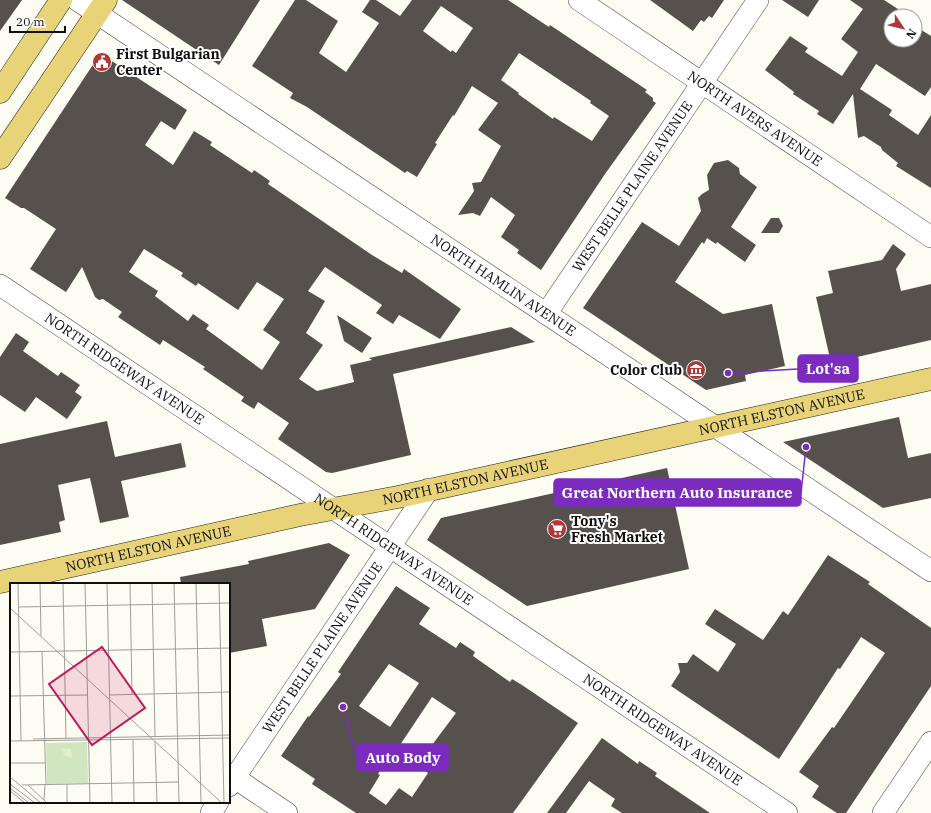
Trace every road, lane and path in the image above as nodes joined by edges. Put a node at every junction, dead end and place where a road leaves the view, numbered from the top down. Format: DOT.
graph roads {
  1 [pos="61,0"];
  2 [pos="77,0"];
  3 [pos="579,0"];
  4 [pos="758,0"];
  5 [pos="102,7"];
  6 [pos="702,83"];
  7 [pos="0,92"];
  8 [pos="0,158"];
  9 [pos="931,237"];
  10 [pos="0,285"];
  11 [pos="546,314"];
  12 [pos="931,379"];
  13 [pos="715,426"];
  14 [pos="429,489"];
  15 [pos="333,509"];
  16 [pos="390,547"];
  17 [pos="931,571"];
  18 [pos="0,582"];
  19 [pos="931,742"];
  20 [pos="232,782"];
  21 [pos="217,803"];
  22 [pos="211,813"];
  23 [pos="287,813"];
  24 [pos="787,813"];
  25 [pos="883,813"];
  1 -- 7 [label="main road"];
  2 -- 5 [label="street, NORTH HAMLIN AVENUE"];
  3 -- 6 [label="street, NORTH AVERS AVENUE"];
  4 -- 6 [label="street, WEST BELLE PLAINE AVENUE"];
  5 -- 8 [label="main road"];
  5 -- 11 [label="street, NORTH HAMLIN AVENUE"];
  6 -- 9 [label="street, NORTH AVERS AVENUE"];
  6 -- 11 [label="street, WEST BELLE PLAINE AVENUE"];
  10 -- 15 [label="street, NORTH RIDGEWAY AVENUE"];
  11 -- 13 [label="street, NORTH HAMLIN AVENUE"];
  12 -- 13 [label="main road, NORTH ELSTON AVENUE"];
  13 -- 14 [label="main road, NORTH ELSTON AVENUE"];
  13 -- 17 [label="street, NORTH HAMLIN AVENUE"];
  14 -- 15 [label="main road, NORTH ELSTON AVENUE"];
  14 -- 16 [label="street, WEST BELLE PLAINE AVENUE"];
  15 -- 16 [label="street, NORTH RIDGEWAY AVENUE"];
  15 -- 18 [label="main road, NORTH ELSTON AVENUE"];
  16 -- 20 [label="street, WEST BELLE PLAINE AVENUE"];
  16 -- 24 [label="street, NORTH RIDGEWAY AVENUE"];
  19 -- 25 [label="street"];
  20 -- 23 [label="street"];
  21 -- 22 [label="street"];
}
